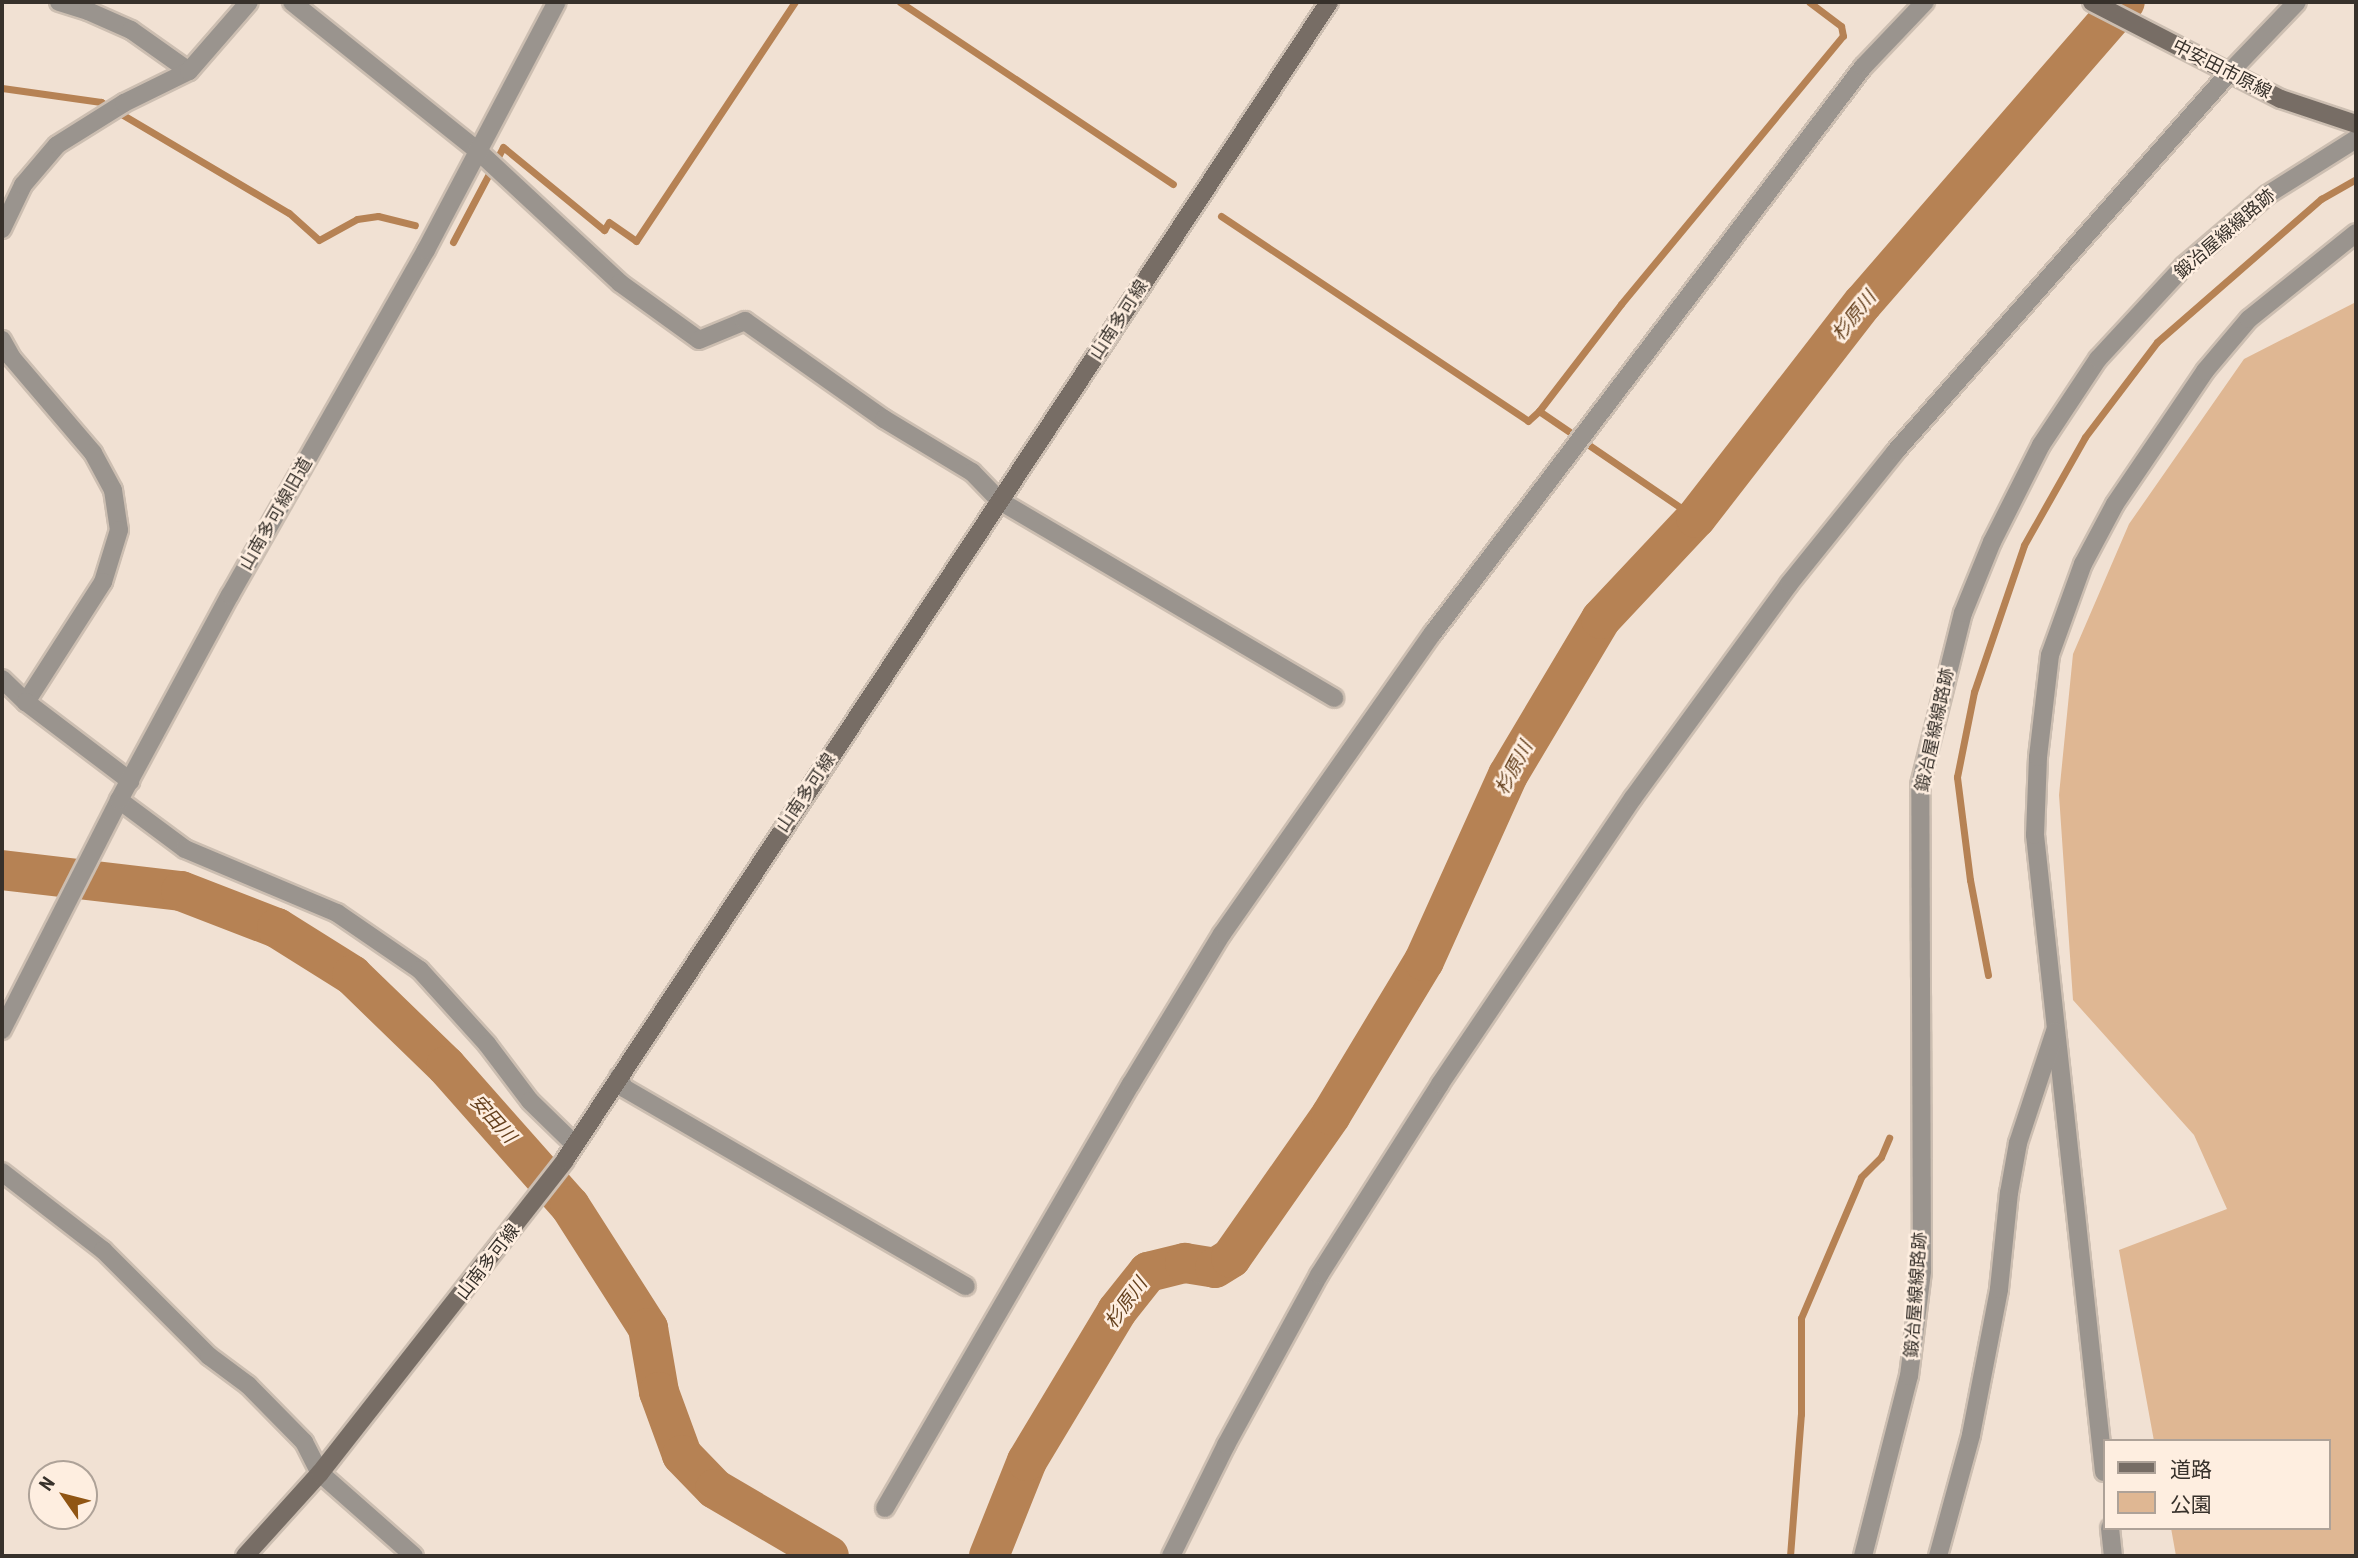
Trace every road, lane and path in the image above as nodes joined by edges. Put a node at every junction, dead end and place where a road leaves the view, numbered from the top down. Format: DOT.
graph roads {
  1 [pos="59,2"];
  2 [pos="249,2"];
  3 [pos="292,2"];
  4 [pos="557,2"];
  5 [pos="1329,2"];
  6 [pos="1925,2"];
  7 [pos="2092,2"];
  8 [pos="2297,2"];
  9 [pos="2221,69"];
  10 [pos="190,72"];
  11 [pos="2356,124"];
  12 [pos="2356,139"];
  13 [pos="477,150"];
  14 [pos="2,229"];
  15 [pos="2356,233"];
  16 [pos="2,340"];
  17 [pos="1000,501"];
  18 [pos="2,679"];
  19 [pos="1334,698"];
  20 [pos="26,702"];
  21 [pos="130,781"];
  22 [pos="119,800"];
  23 [pos="2057,1024"];
  24 [pos="2,1030"];
  25 [pos="619,1076"];
  26 [pos="574,1144"];
  27 [pos="2,1172"];
  28 [pos="966,1286"];
  29 [pos="2102,1453"];
  30 [pos="320,1473"];
  31 [pos="885,1508"];
  32 [pos="2110,1530"];
  33 [pos="245,1556"];
  34 [pos="414,1556"];
  35 [pos="1171,1556"];
  36 [pos="1863,1556"];
  37 [pos="1938,1556"];
  38 [pos="2113,1556"];
  1 -- 10 [label="street"];
  2 -- 10 [label="street"];
  3 -- 13 [label="street"];
  4 -- 13 [label="street, 山南多可線旧道"];
  5 -- 17 [label="main road, 山南多可線"];
  6 -- 31 [label="street"];
  7 -- 9 [label="main road, 中安田市原線"];
  8 -- 9 [label="street"];
  9 -- 11 [label="main road, 中安田市原線"];
  9 -- 35 [label="street"];
  10 -- 14 [label="street"];
  12 -- 36 [label="street, 鍛冶屋線線路跡"];
  13 -- 17 [label="street"];
  13 -- 21 [label="street, 山南多可線旧道"];
  15 -- 23 [label="street"];
  16 -- 20 [label="street"];
  17 -- 19 [label="street"];
  17 -- 25 [label="main road, 山南多可線"];
  18 -- 20 [label="street"];
  20 -- 21 [label="street"];
  21 -- 22 [label="street, 山南多可線旧道"];
  22 -- 24 [label="street, 山南多可線旧道"];
  22 -- 26 [label="street"];
  23 -- 29 [label="street"];
  23 -- 37 [label="street"];
  25 -- 26 [label="main road, 山南多可線"];
  25 -- 28 [label="street"];
  26 -- 30 [label="main road, 山南多可線"];
  27 -- 30 [label="street"];
  30 -- 33 [label="main road, 山南多可線"];
  30 -- 34 [label="street"];
  32 -- 38 [label="street"];
}
